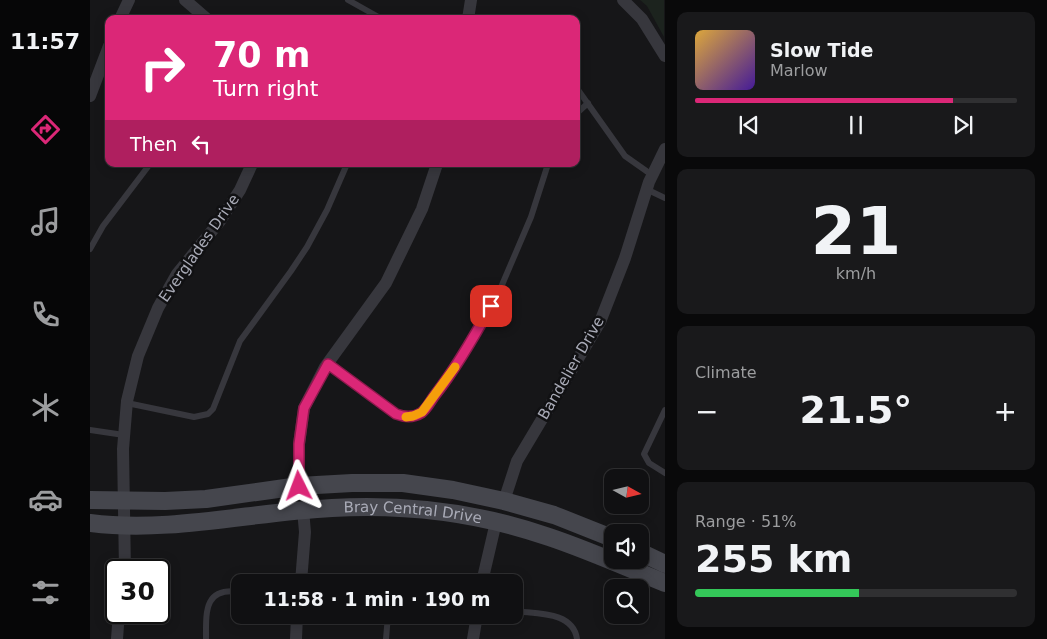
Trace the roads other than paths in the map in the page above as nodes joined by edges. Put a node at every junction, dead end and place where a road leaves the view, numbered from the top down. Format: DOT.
graph roads {
  1 [pos="129,0"];
  2 [pos="185,0"];
  3 [pos="348,0"];
  4 [pos="471,0"];
  5 [pos="623,0"];
  6 [pos="122,15"];
  7 [pos="202,15"];
  8 [pos="375,15"];
  9 [pos="469,15"];
  10 [pos="664,56"];
  11 [pos="105,59"];
  12 [pos="580,92"];
  13 [pos="90,96"];
  14 [pos="588,103"];
  15 [pos="580,110"];
  16 [pos="664,149"];
  17 [pos="148,167"];
  18 [pos="251,167"];
  19 [pos="346,167"];
  20 [pos="436,167"];
  21 [pos="547,167"];
  22 [pos="652,175"];
  23 [pos="646,189"];
  24 [pos="664,198"];
  25 [pos="90,249"];
  26 [pos="328,364"];
  27 [pos="127,403"];
  28 [pos="664,410"];
  29 [pos="90,430"];
  30 [pos="124,435"];
  31 [pos="664,473"];
  32 [pos="299,486"];
  33 [pos="90,500"];
  34 [pos="124,501"];
  35 [pos="504,501"];
  36 [pos="303,510"];
  37 [pos="496,522"];
  38 [pos="90,523"];
  39 [pos="125,526"];
  40 [pos="604,535"];
  41 [pos="649,556"];
  42 [pos="125,559"];
  43 [pos="664,564"];
  44 [pos="302,574"];
  45 [pos="484,574"];
  46 [pos="664,584"];
  47 [pos="231,590"];
  48 [pos="523,612"];
  49 [pos="118,624"];
  50 [pos="297,624"];
  51 [pos="387,624"];
  52 [pos="476,624"];
  53 [pos="117,639"];
  54 [pos="206,639"];
  55 [pos="296,639"];
  56 [pos="386,639"];
  57 [pos="473,639"];
  58 [pos="577,639"];
  1 -- 6 [label="street"];
  2 -- 7 [label="street"];
  3 -- 8 [label="lane"];
  4 -- 9 [label="street"];
  5 -- 10 [label="street"];
  11 -- 13 [label="street"];
  12 -- 14 [label="lane"];
  14 -- 15 [label="lane"];
  14 -- 22 [label="lane"];
  16 -- 22 [label="street, Bandelier Drive"];
  17 -- 25 [label="lane"];
  18 -- 27 [label="street, Everglades Drive"];
  19 -- 27 [label="lane"];
  20 -- 26 [label="street"];
  21 -- 26 [label="lane"];
  22 -- 23 [label="street, Bandelier Drive"];
  23 -- 24 [label="lane"];
  23 -- 35 [label="street, Bandelier Drive"];
  26 -- 32 [label="street"];
  27 -- 30 [label="street, Everglades Drive"];
  28 -- 31 [label="lane"];
  29 -- 30 [label="lane"];
  30 -- 34 [label="street, Everglades Drive"];
  32 -- 34 [label="street, Bray Central Drive"];
  32 -- 35 [label="street, Bray Central Drive"];
  33 -- 34 [label="street, Bray Central Drive"];
  34 -- 39 [label="street, Everglades Drive"];
  35 -- 40 [label="street, Bray Central Drive"];
  36 -- 37 [label="street, Bray Central Drive"];
  36 -- 39 [label="street, Bray Central Drive"];
  36 -- 44 [label="street"];
  37 -- 45 [label="street"];
  37 -- 46 [label="street, Bray Central Drive"];
  38 -- 39 [label="street, Bray Central Drive"];
  39 -- 42 [label="street, Everglades Drive"];
  41 -- 43 [label="street"];
  47 -- 54 [label="lane"];
  48 -- 58 [label="lane"];
  49 -- 53 [label="street"];
  50 -- 55 [label="street"];
  51 -- 56 [label="lane"];
  52 -- 57 [label="street"];
}
